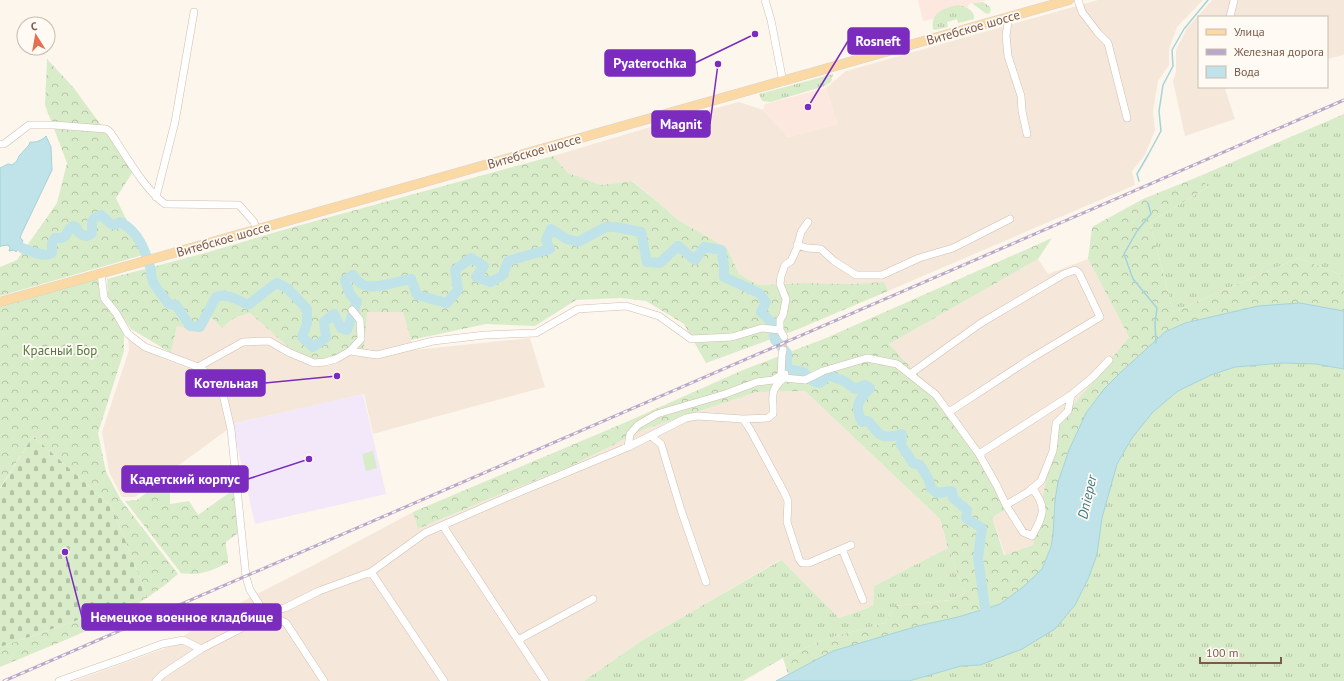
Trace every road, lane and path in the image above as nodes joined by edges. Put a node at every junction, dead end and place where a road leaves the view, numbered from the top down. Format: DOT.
graph roads {
  1 [pos="765,0"];
  2 [pos="1069,0"];
  3 [pos="1078,0"];
  4 [pos="1234,0"];
  5 [pos="194,12"];
  6 [pos="1230,16"];
  7 [pos="1009,17"];
  8 [pos="783,82"];
  9 [pos="1127,118"];
  10 [pos="1027,134"];
  11 [pos="0,144"];
  12 [pos="156,197"];
  13 [pos="1010,220"];
  14 [pos="808,222"];
  15 [pos="257,230"];
  16 [pos="798,245"];
  17 [pos="101,273"];
  18 [pos="0,302"];
  19 [pos="352,310"];
  20 [pos="780,330"];
  21 [pos="784,337"];
  22 [pos="783,350"];
  23 [pos="350,351"];
  24 [pos="1109,360"];
  25 [pos="782,365"];
  26 [pos="198,367"];
  27 [pos="910,374"];
  28 [pos="784,378"];
  29 [pos="1071,395"];
  30 [pos="949,412"];
  31 [pos="743,419"];
  32 [pos="651,436"];
  33 [pos="628,447"];
  34 [pos="979,454"];
  35 [pos="1032,488"];
  36 [pos="1006,506"];
  37 [pos="443,526"];
  38 [pos="851,545"];
  39 [pos="842,549"];
  40 [pos="371,572"];
  41 [pos="706,582"];
  42 [pos="593,599"];
  43 [pos="863,600"];
  44 [pos="264,612"];
  45 [pos="518,640"];
  46 [pos="201,649"];
  47 [pos="59,681"];
  48 [pos="156,681"];
  49 [pos="324,681"];
  50 [pos="444,681"];
  51 [pos="545,681"];
  1 -- 8 [label="street"];
  2 -- 7 [label="main road, Витебское шоссе"];
  3 -- 9 [label="street"];
  4 -- 6 [label="street"];
  5 -- 12 [label="street"];
  7 -- 8 [label="main road, Витебское шоссе"];
  7 -- 10 [label="street"];
  8 -- 15 [label="main road, Витебское шоссе"];
  11 -- 12 [label="street"];
  12 -- 15 [label="street"];
  13 -- 16 [label="street"];
  14 -- 16 [label="street"];
  15 -- 17 [label="main road, Витебское шоссе"];
  16 -- 20 [label="street"];
  17 -- 18 [label="main road, Витебское шоссе"];
  17 -- 26 [label="street"];
  19 -- 23 [label="street"];
  20 -- 21 [label="street"];
  20 -- 23 [label="street"];
  22 -- 25 [label="street"];
  23 -- 26 [label="street"];
  24 -- 29 [label="street"];
  25 -- 28 [label="street"];
  25 -- 33 [label="street"];
  26 -- 44 [label="street"];
  27 -- 28 [label="street"];
  27 -- 30 [label="street"];
  27 -- 30 [label="street"];
  28 -- 31 [label="street"];
  29 -- 34 [label="street"];
  29 -- 35 [label="street"];
  30 -- 34 [label="street"];
  31 -- 32 [label="street"];
  31 -- 39 [label="street"];
  32 -- 33 [label="street"];
  32 -- 41 [label="street"];
  33 -- 37 [label="street"];
  34 -- 36 [label="street"];
  35 -- 36 [label="street"];
  35 -- 36 [label="street"];
  37 -- 40 [label="street"];
  37 -- 45 [label="street"];
  38 -- 39 [label="street"];
  39 -- 43 [label="street"];
  40 -- 44 [label="street"];
  40 -- 50 [label="street"];
  42 -- 45 [label="street"];
  44 -- 46 [label="street"];
  44 -- 49 [label="street"];
  45 -- 51 [label="street"];
  46 -- 47 [label="street"];
  46 -- 48 [label="street"];
}
